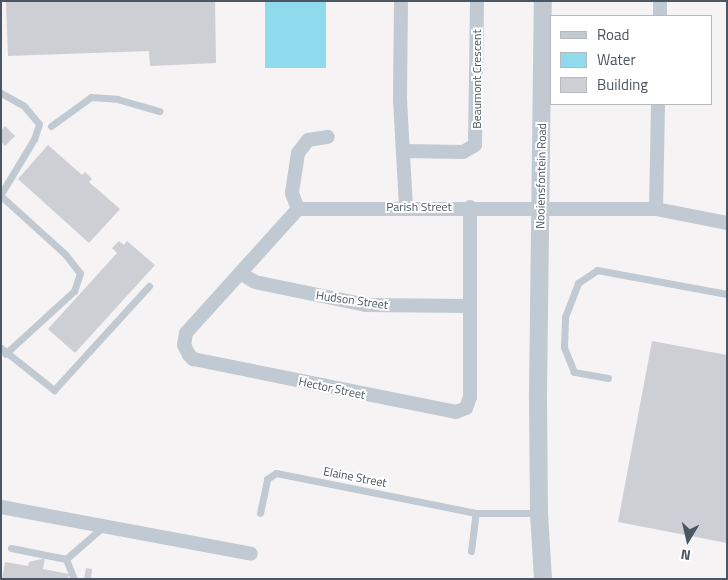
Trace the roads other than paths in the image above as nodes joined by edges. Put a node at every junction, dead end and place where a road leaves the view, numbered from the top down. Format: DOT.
graph roads {
  1 [pos="401,1"];
  2 [pos="477,1"];
  3 [pos="543,1"];
  4 [pos="660,1"];
  5 [pos="660,15"];
  6 [pos="1,93"];
  7 [pos="658,105"];
  8 [pos="159,111"];
  9 [pos="51,126"];
  10 [pos="328,137"];
  11 [pos="405,151"];
  12 [pos="1,195"];
  13 [pos="470,207"];
  14 [pos="298,208"];
  15 [pos="406,208"];
  16 [pos="540,208"];
  17 [pos="656,209"];
  18 [pos="727,223"];
  19 [pos="240,273"];
  20 [pos="149,286"];
  21 [pos="727,294"];
  22 [pos="468,306"];
  23 [pos="3,351"];
  24 [pos="608,378"];
  25 [pos="1,507"];
  26 [pos="260,513"];
  27 [pos="476,513"];
  28 [pos="539,513"];
  29 [pos="104,526"];
  30 [pos="12,548"];
  31 [pos="471,551"];
  32 [pos="251,554"];
  33 [pos="66,558"];
  34 [pos="74,579"];
  35 [pos="543,579"];
  1 -- 11 [label="street"];
  2 -- 11 [label="street, Beaumont Crescent"];
  3 -- 16 [label="street, Nooiensfontein Road"];
  4 -- 5 [label="street"];
  6 -- 12 [label="lane"];
  7 -- 17 [label="street"];
  8 -- 9 [label="lane"];
  10 -- 14 [label="street"];
  11 -- 15 [label="street"];
  12 -- 23 [label="lane"];
  13 -- 15 [label="street, Parish Street"];
  13 -- 16 [label="street, Parish Street"];
  13 -- 22 [label="street, Hector Street"];
  14 -- 15 [label="street, Parish Street"];
  14 -- 19 [label="street, Hector Street"];
  16 -- 17 [label="street, Parish Street"];
  16 -- 28 [label="street, Nooiensfontein Road"];
  17 -- 18 [label="street, Parish Street"];
  19 -- 22 [label="street, Hudson Street"];
  19 -- 22 [label="street, Hector Street"];
  20 -- 23 [label="lane"];
  21 -- 24 [label="lane"];
  25 -- 29 [label="street"];
  26 -- 27 [label="lane, Elaine Street"];
  27 -- 28 [label="lane, Elaine Street"];
  27 -- 31 [label="lane"];
  28 -- 35 [label="street, Nooiensfontein Road"];
  29 -- 32 [label="street"];
  29 -- 33 [label="lane"];
  30 -- 33 [label="lane"];
  33 -- 34 [label="lane"];
}
